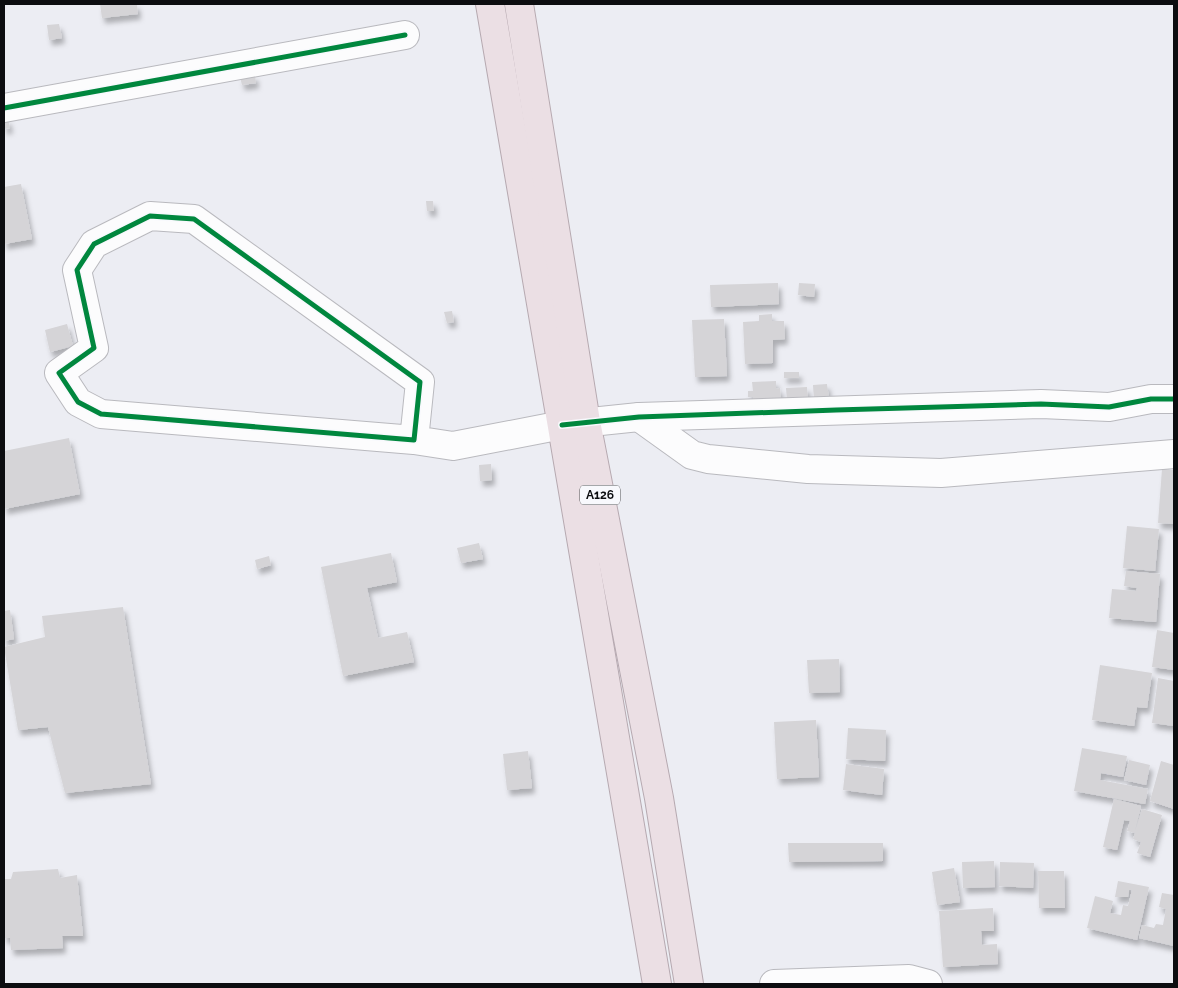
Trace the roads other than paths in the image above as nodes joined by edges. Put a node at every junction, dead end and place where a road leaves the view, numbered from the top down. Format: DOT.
graph roads {
  1 [pos="490,4"];
  2 [pos="519,4"];
  3 [pos="405,35"];
  4 [pos="4,108"];
  5 [pos="1174,399"];
  6 [pos="639,418"];
  7 [pos="574,424"];
  8 [pos="414,440"];
  9 [pos="1174,454"];
  10 [pos="657,984"];
  11 [pos="689,984"];
  12 [pos="774,984"];
  13 [pos="928,984"];
  1 -- 7 [label="highway, A126"];
  2 -- 7 [label="highway, A126"];
  3 -- 4 [label="street"];
  5 -- 6 [label="street"];
  6 -- 7 [label="street"];
  6 -- 9 [label="street"];
  7 -- 8 [label="street"];
  7 -- 10 [label="highway, A126"];
  7 -- 11 [label="highway, A126"];
  8 -- 8 [label="street"];
  12 -- 13 [label="street"];
}
